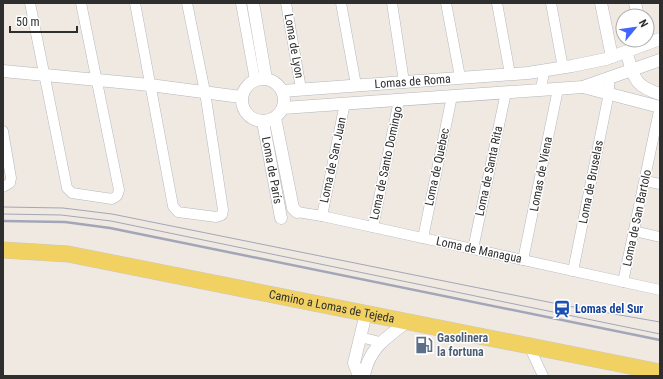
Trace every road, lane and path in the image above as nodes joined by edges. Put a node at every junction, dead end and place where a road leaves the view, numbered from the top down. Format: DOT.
graph roads {
  1 [pos="30,3"];
  2 [pos="81,3"];
  3 [pos="135,3"];
  4 [pos="187,3"];
  5 [pos="241,3"];
  6 [pos="252,3"];
  7 [pos="286,3"];
  8 [pos="341,3"];
  9 [pos="392,3"];
  10 [pos="446,3"];
  11 [pos="497,3"];
  12 [pos="550,3"];
  13 [pos="601,3"];
  14 [pos="634,48"];
  15 [pos="626,52"];
  16 [pos="612,57"];
  17 [pos="660,60"];
  18 [pos="563,68"];
  19 [pos="633,70"];
  20 [pos="3,71"];
  21 [pos="544,71"];
  22 [pos="510,74"];
  23 [pos="46,75"];
  24 [pos="460,78"];
  25 [pos="609,78"];
  26 [pos="97,80"];
  27 [pos="260,80"];
  28 [pos="404,82"];
  29 [pos="150,85"];
  30 [pos="356,85"];
  31 [pos="583,87"];
  32 [pos="558,88"];
  33 [pos="302,89"];
  34 [pos="541,90"];
  35 [pos="282,91"];
  36 [pos="205,92"];
  37 [pos="506,92"];
  38 [pos="609,93"];
  39 [pos="660,94"];
  40 [pos="452,96"];
  41 [pos="241,97"];
  42 [pos="399,100"];
  43 [pos="345,103"];
  44 [pos="660,106"];
  45 [pos="283,108"];
  46 [pos="275,118"];
  47 [pos="263,122"];
  48 [pos="3,131"];
  49 [pos="644,181"];
  50 [pos="660,184"];
  51 [pos="3,186"];
  52 [pos="297,212"];
  53 [pos="322,216"];
  54 [pos="281,218"];
  55 [pos="373,227"];
  56 [pos="634,231"];
  57 [pos="660,237"];
  58 [pos="423,238"];
  59 [pos="473,249"];
  60 [pos="3,250"];
  61 [pos="523,260"];
  62 [pos="573,271"];
  63 [pos="624,282"];
  64 [pos="660,290"];
  65 [pos="366,314"];
  66 [pos="407,322"];
  67 [pos="360,337"];
  68 [pos="380,342"];
  69 [pos="529,346"];
  70 [pos="660,372"];
  71 [pos="359,376"];
  72 [pos="364,376"];
  73 [pos="543,376"];
  1 -- 23 [label="street"];
  2 -- 26 [label="street"];
  3 -- 29 [label="street"];
  4 -- 36 [label="street"];
  5 -- 27 [label="street"];
  6 -- 27 [label="street"];
  7 -- 33 [label="street, Loma de Lyon"];
  8 -- 30 [label="street"];
  9 -- 28 [label="street"];
  10 -- 24 [label="street"];
  11 -- 22 [label="street"];
  12 -- 18 [label="street"];
  13 -- 16 [label="street"];
  14 -- 15 [label="street, Lomas de Roma"];
  15 -- 16 [label="street, Lomas de Roma"];
  15 -- 19 [label="street"];
  16 -- 18 [label="street, Lomas de Roma"];
  17 -- 19 [label="street, Lomas de Roma"];
  18 -- 21 [label="street, Lomas de Roma"];
  19 -- 25 [label="street, Lomas de Roma"];
  19 -- 39 [label="street"];
  20 -- 23 [label="street"];
  21 -- 22 [label="street, Lomas de Roma"];
  21 -- 34 [label="street"];
  22 -- 24 [label="street, Lomas de Roma"];
  23 -- 26 [label="street"];
  23 -- 26 [label="street"];
  24 -- 28 [label="street, Lomas de Roma"];
  25 -- 31 [label="street, Lomas de Roma"];
  25 -- 38 [label="street, Loma de Bruselas"];
  26 -- 29 [label="street"];
  27 -- 35 [label="street"];
  27 -- 41 [label="street"];
  28 -- 30 [label="street, Lomas de Roma"];
  29 -- 36 [label="street"];
  29 -- 36 [label="street"];
  30 -- 33 [label="street, Lomas de Roma"];
  31 -- 32 [label="street, Lomas de Roma"];
  31 -- 38 [label="street"];
  32 -- 34 [label="street, Lomas de Roma"];
  32 -- 61 [label="street, Lomas de Viena"];
  33 -- 35 [label="street, Lomas de Roma"];
  34 -- 37 [label="street, Lomas de Roma"];
  35 -- 45 [label="street"];
  36 -- 41 [label="street"];
  37 -- 40 [label="street, Lomas de Roma"];
  37 -- 59 [label="street, Loma de Santa Rita"];
  38 -- 44 [label="street"];
  38 -- 62 [label="street, Loma de Bruselas"];
  40 -- 42 [label="street, Lomas de Roma"];
  40 -- 58 [label="street, Loma de Quebec"];
  41 -- 47 [label="street"];
  42 -- 43 [label="street, Lomas de Roma"];
  42 -- 55 [label="street, Loma de Santo Domingo"];
  43 -- 45 [label="street, Lomas de Roma"];
  43 -- 53 [label="street, Loma de San Juan"];
  44 -- 49 [label="street, Loma de San Bartolo"];
  45 -- 46 [label="street"];
  46 -- 47 [label="street"];
  46 -- 52 [label="street, Loma de París"];
  47 -- 54 [label="street, Loma de París"];
  48 -- 51 [label="street"];
  49 -- 50 [label="street"];
  49 -- 56 [label="street, Loma de San Bartolo"];
  52 -- 53 [label="street, Loma de Managua"];
  53 -- 55 [label="street, Loma de Managua"];
  55 -- 58 [label="street, Loma de Managua"];
  56 -- 57 [label="street"];
  56 -- 63 [label="street, Loma de San Bartolo"];
  58 -- 59 [label="street, Loma de Managua"];
  59 -- 61 [label="street, Loma de Managua"];
  60 -- 65 [label="main road, Camino a Lomas de Tejeda"];
  61 -- 62 [label="street, Loma de Managua"];
  62 -- 63 [label="street, Loma de Managua"];
  63 -- 64 [label="street, Loma de Managua"];
  65 -- 66 [label="main road, Camino a Lomas de Tejeda"];
  65 -- 67 [label="street"];
  66 -- 68 [label="street"];
  66 -- 69 [label="main road, Camino a Lomas de Tejeda"];
  67 -- 68 [label="street"];
  67 -- 71 [label="street"];
  68 -- 72 [label="street"];
  69 -- 70 [label="main road, Camino a Lomas de Tejeda"];
  69 -- 73 [label="street"];
}
